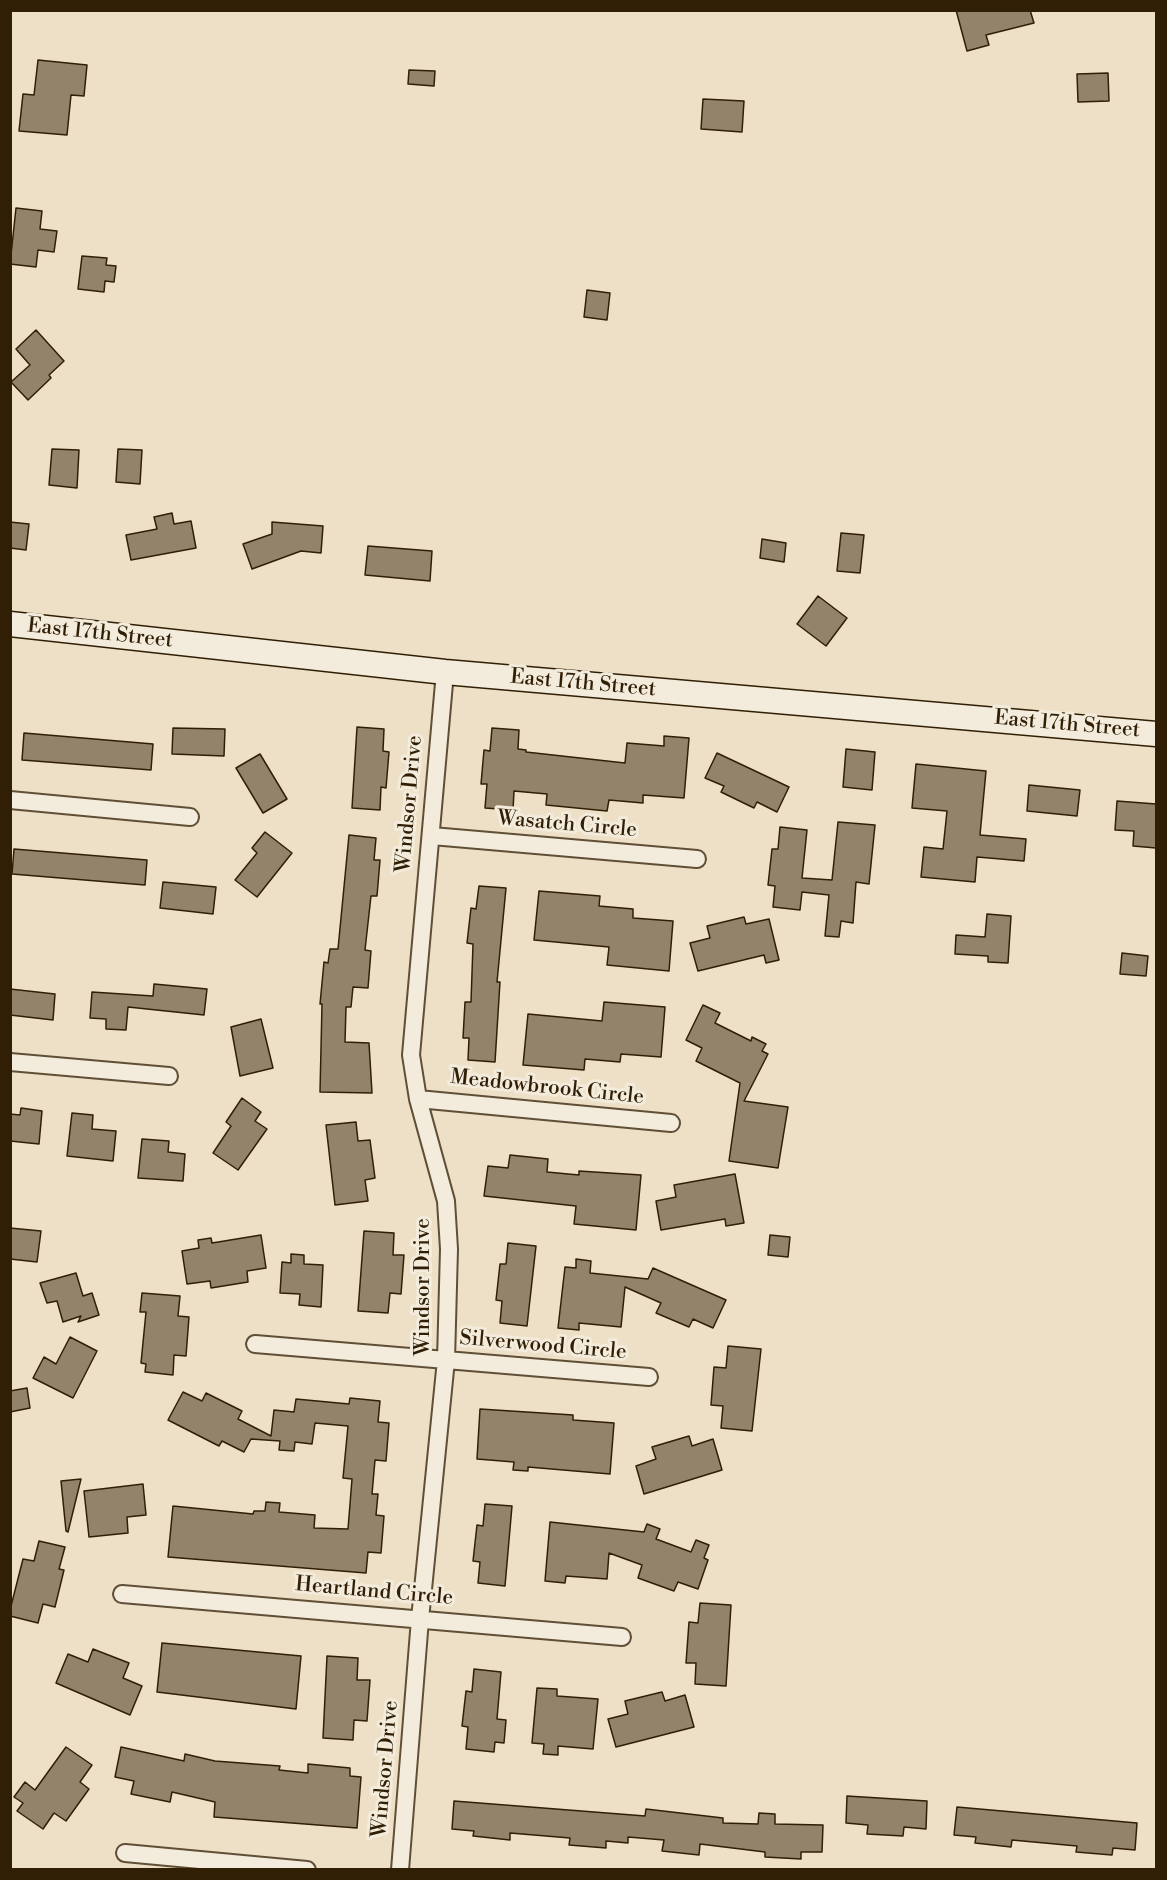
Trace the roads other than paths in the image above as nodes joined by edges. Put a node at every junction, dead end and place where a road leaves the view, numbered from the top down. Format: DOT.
graph roads {
  1 [pos="10,624"];
  2 [pos="445,672"];
  3 [pos="1156,734"];
  4 [pos="10,800"];
  5 [pos="190,817"];
  6 [pos="432,836"];
  7 [pos="697,859"];
  8 [pos="10,1062"];
  9 [pos="168,1076"];
  10 [pos="418,1099"];
  11 [pos="671,1123"];
  12 [pos="255,1344"];
  13 [pos="446,1360"];
  14 [pos="649,1377"];
  15 [pos="122,1594"];
  16 [pos="420,1619"];
  17 [pos="622,1637"];
  18 [pos="125,1853"];
  19 [pos="307,1869"];
  20 [pos="400,1869"];
  1 -- 2 [label="main road, East 17th Street"];
  2 -- 3 [label="main road, East 17th Street"];
  2 -- 6 [label="street, Windsor Drive"];
  4 -- 5 [label="street"];
  6 -- 7 [label="street, Wasatch Circle"];
  6 -- 10 [label="street, Windsor Drive"];
  8 -- 9 [label="street"];
  10 -- 11 [label="street, Meadowbrook Circle"];
  10 -- 13 [label="street, Windsor Drive"];
  12 -- 13 [label="street, Silverwood Circle"];
  13 -- 14 [label="street, Silverwood Circle"];
  13 -- 16 [label="street, Windsor Drive"];
  15 -- 16 [label="street, Heartland Circle"];
  16 -- 17 [label="street, Heartland Circle"];
  16 -- 20 [label="street, Windsor Drive"];
  18 -- 19 [label="street"];
}
